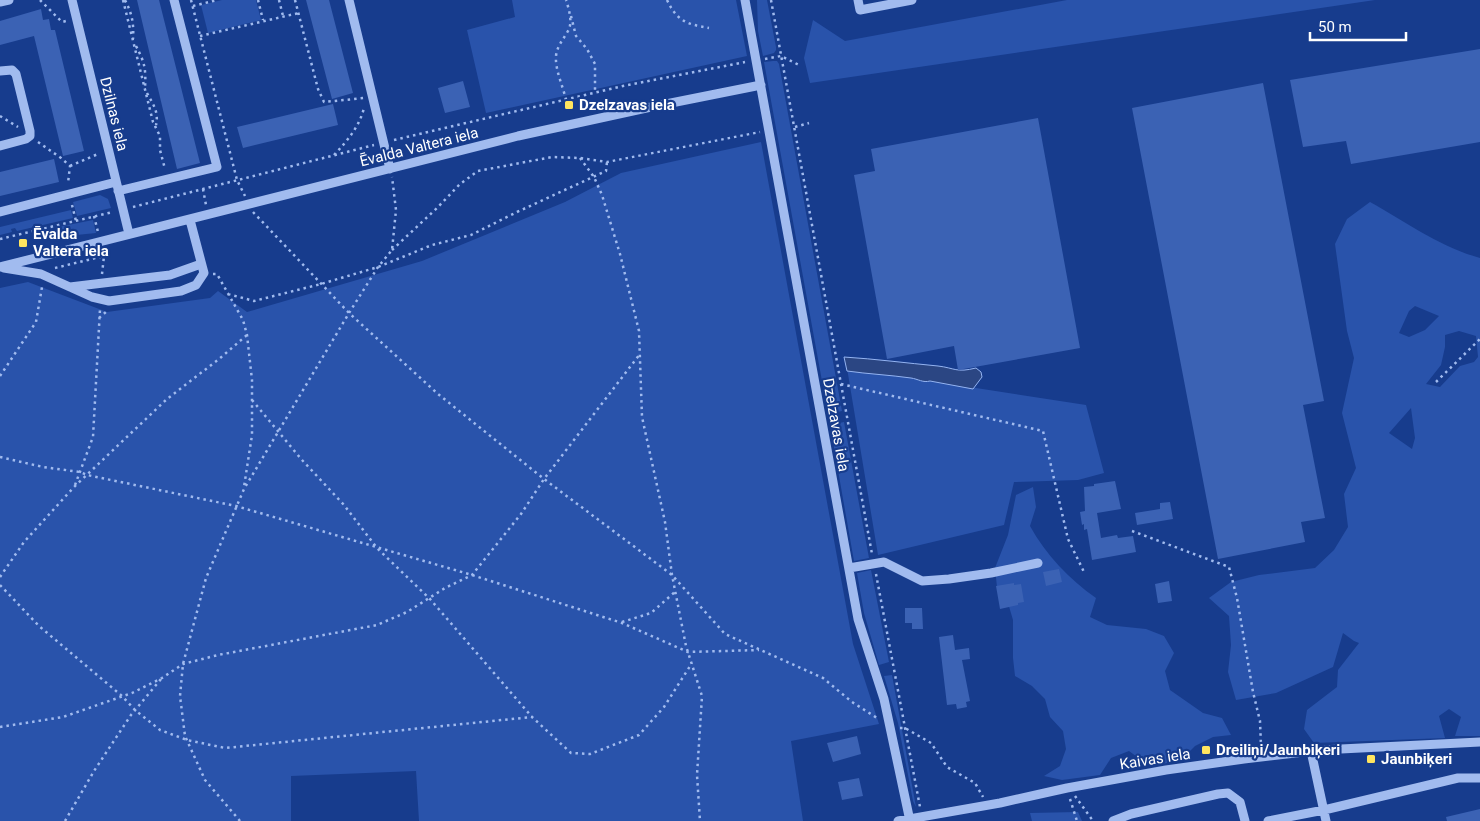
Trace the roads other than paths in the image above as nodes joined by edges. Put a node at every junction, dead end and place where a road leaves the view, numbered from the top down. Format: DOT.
graph roads {
  1 [pos="10,0"];
  2 [pos="72,0"];
  3 [pos="174,0"];
  4 [pos="349,0"];
  5 [pos="745,0"];
  6 [pos="858,0"];
  7 [pos="912,0"];
  8 [pos="0,2"];
  9 [pos="0,71"];
  10 [pos="761,85"];
  11 [pos="0,146"];
  12 [pos="390,169"];
  13 [pos="117,186"];
  14 [pos="0,212"];
  15 [pos="190,220"];
  16 [pos="129,234"];
  17 [pos="201,264"];
  18 [pos="0,267"];
  19 [pos="70,287"];
  20 [pos="1038,563"];
  21 [pos="849,568"];
  22 [pos="1480,742"];
  23 [pos="1311,752"];
  24 [pos="1480,778"];
  25 [pos="1324,810"];
  26 [pos="910,820"];
  27 [pos="898,821"];
  28 [pos="1113,821"];
  29 [pos="1245,821"];
  30 [pos="1268,821"];
  31 [pos="1326,821"];
  1 -- 8 [label="street"];
  2 -- 13 [label="street, Dzilnas iela"];
  3 -- 13 [label="street"];
  4 -- 12 [label="street"];
  5 -- 10 [label="street, Dzelzavas iela"];
  6 -- 7 [label="street"];
  9 -- 11 [label="street"];
  10 -- 12 [label="street, Ēvalda Valtera iela"];
  10 -- 21 [label="street, Dzelzavas iela"];
  12 -- 15 [label="street, Ēvalda Valtera iela"];
  13 -- 14 [label="street"];
  13 -- 16 [label="street, Dzilnas iela"];
  15 -- 16 [label="street, Ēvalda Valtera iela"];
  15 -- 17 [label="street"];
  16 -- 18 [label="street, Ēvalda Valtera iela"];
  17 -- 19 [label="street"];
  17 -- 19 [label="street"];
  18 -- 19 [label="street"];
  20 -- 21 [label="street"];
  21 -- 26 [label="street, Dzelzavas iela"];
  22 -- 23 [label="street, Kaivas iela"];
  23 -- 25 [label="street"];
  23 -- 26 [label="street, Kaivas iela"];
  24 -- 25 [label="street"];
  25 -- 30 [label="street"];
  25 -- 31 [label="street"];
  26 -- 27 [label="street, Kaivas iela"];
  28 -- 29 [label="street"];
}
